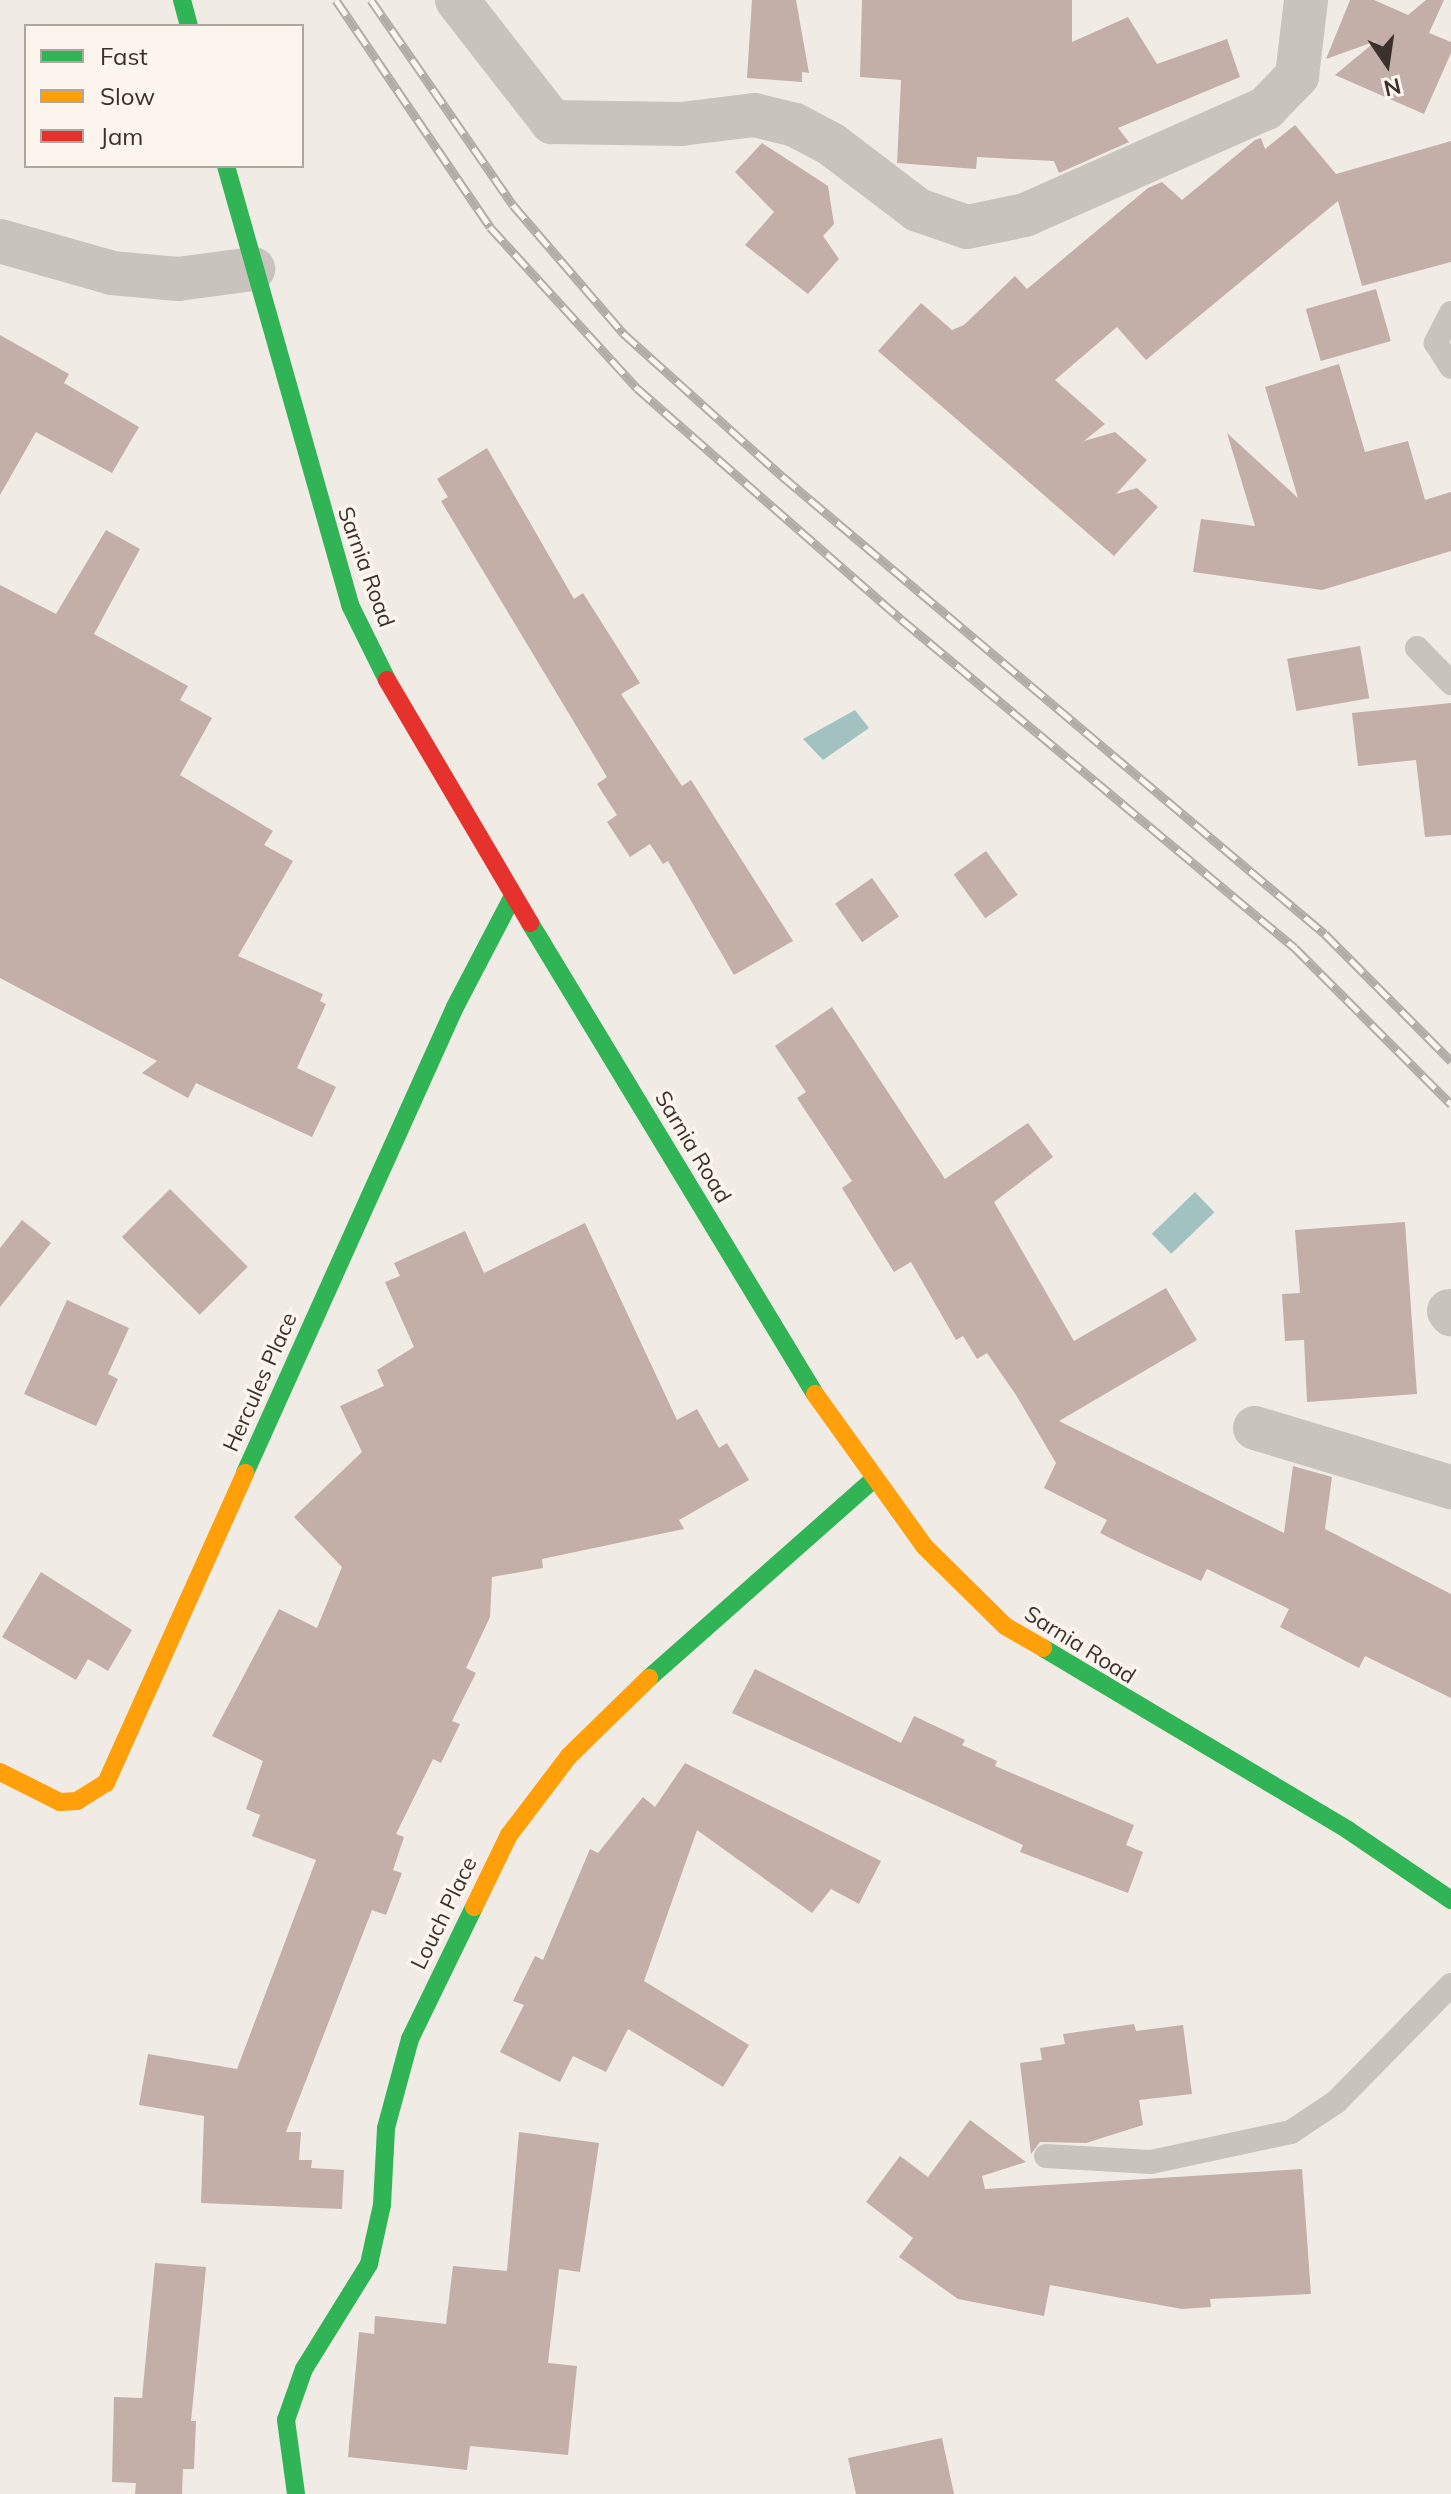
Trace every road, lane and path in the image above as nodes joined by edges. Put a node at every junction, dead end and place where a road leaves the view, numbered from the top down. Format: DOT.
graph roads {
  1 [pos="182,0"];
  2 [pos="457,0"];
  3 [pos="1306,0"];
  4 [pos="188,24"];
  5 [pos="227,168"];
  6 [pos="0,241"];
  7 [pos="253,269"];
  8 [pos="1451,313"];
  9 [pos="1451,367"];
  10 [pos="1417,648"];
  11 [pos="1451,683"];
  12 [pos="513,896"];
  13 [pos="1255,1428"];
  14 [pos="874,1479"];
  15 [pos="1451,1487"];
  16 [pos="0,1772"];
  17 [pos="1451,1900"];
  18 [pos="1448,1988"];
  19 [pos="1046,2156"];
  20 [pos="296,2494"];
  1 -- 4 [label="street"];
  2 -- 3 [label="street"];
  5 -- 7 [label="street, Sarnia Road"];
  6 -- 7 [label="street"];
  7 -- 12 [label="street, Sarnia Road"];
  8 -- 9 [label="lane"];
  10 -- 11 [label="lane"];
  12 -- 14 [label="street, Sarnia Road"];
  12 -- 16 [label="street, Hercules Place"];
  13 -- 15 [label="street"];
  14 -- 17 [label="street, Sarnia Road"];
  14 -- 20 [label="street, Louch Place"];
  18 -- 19 [label="lane"];
}
